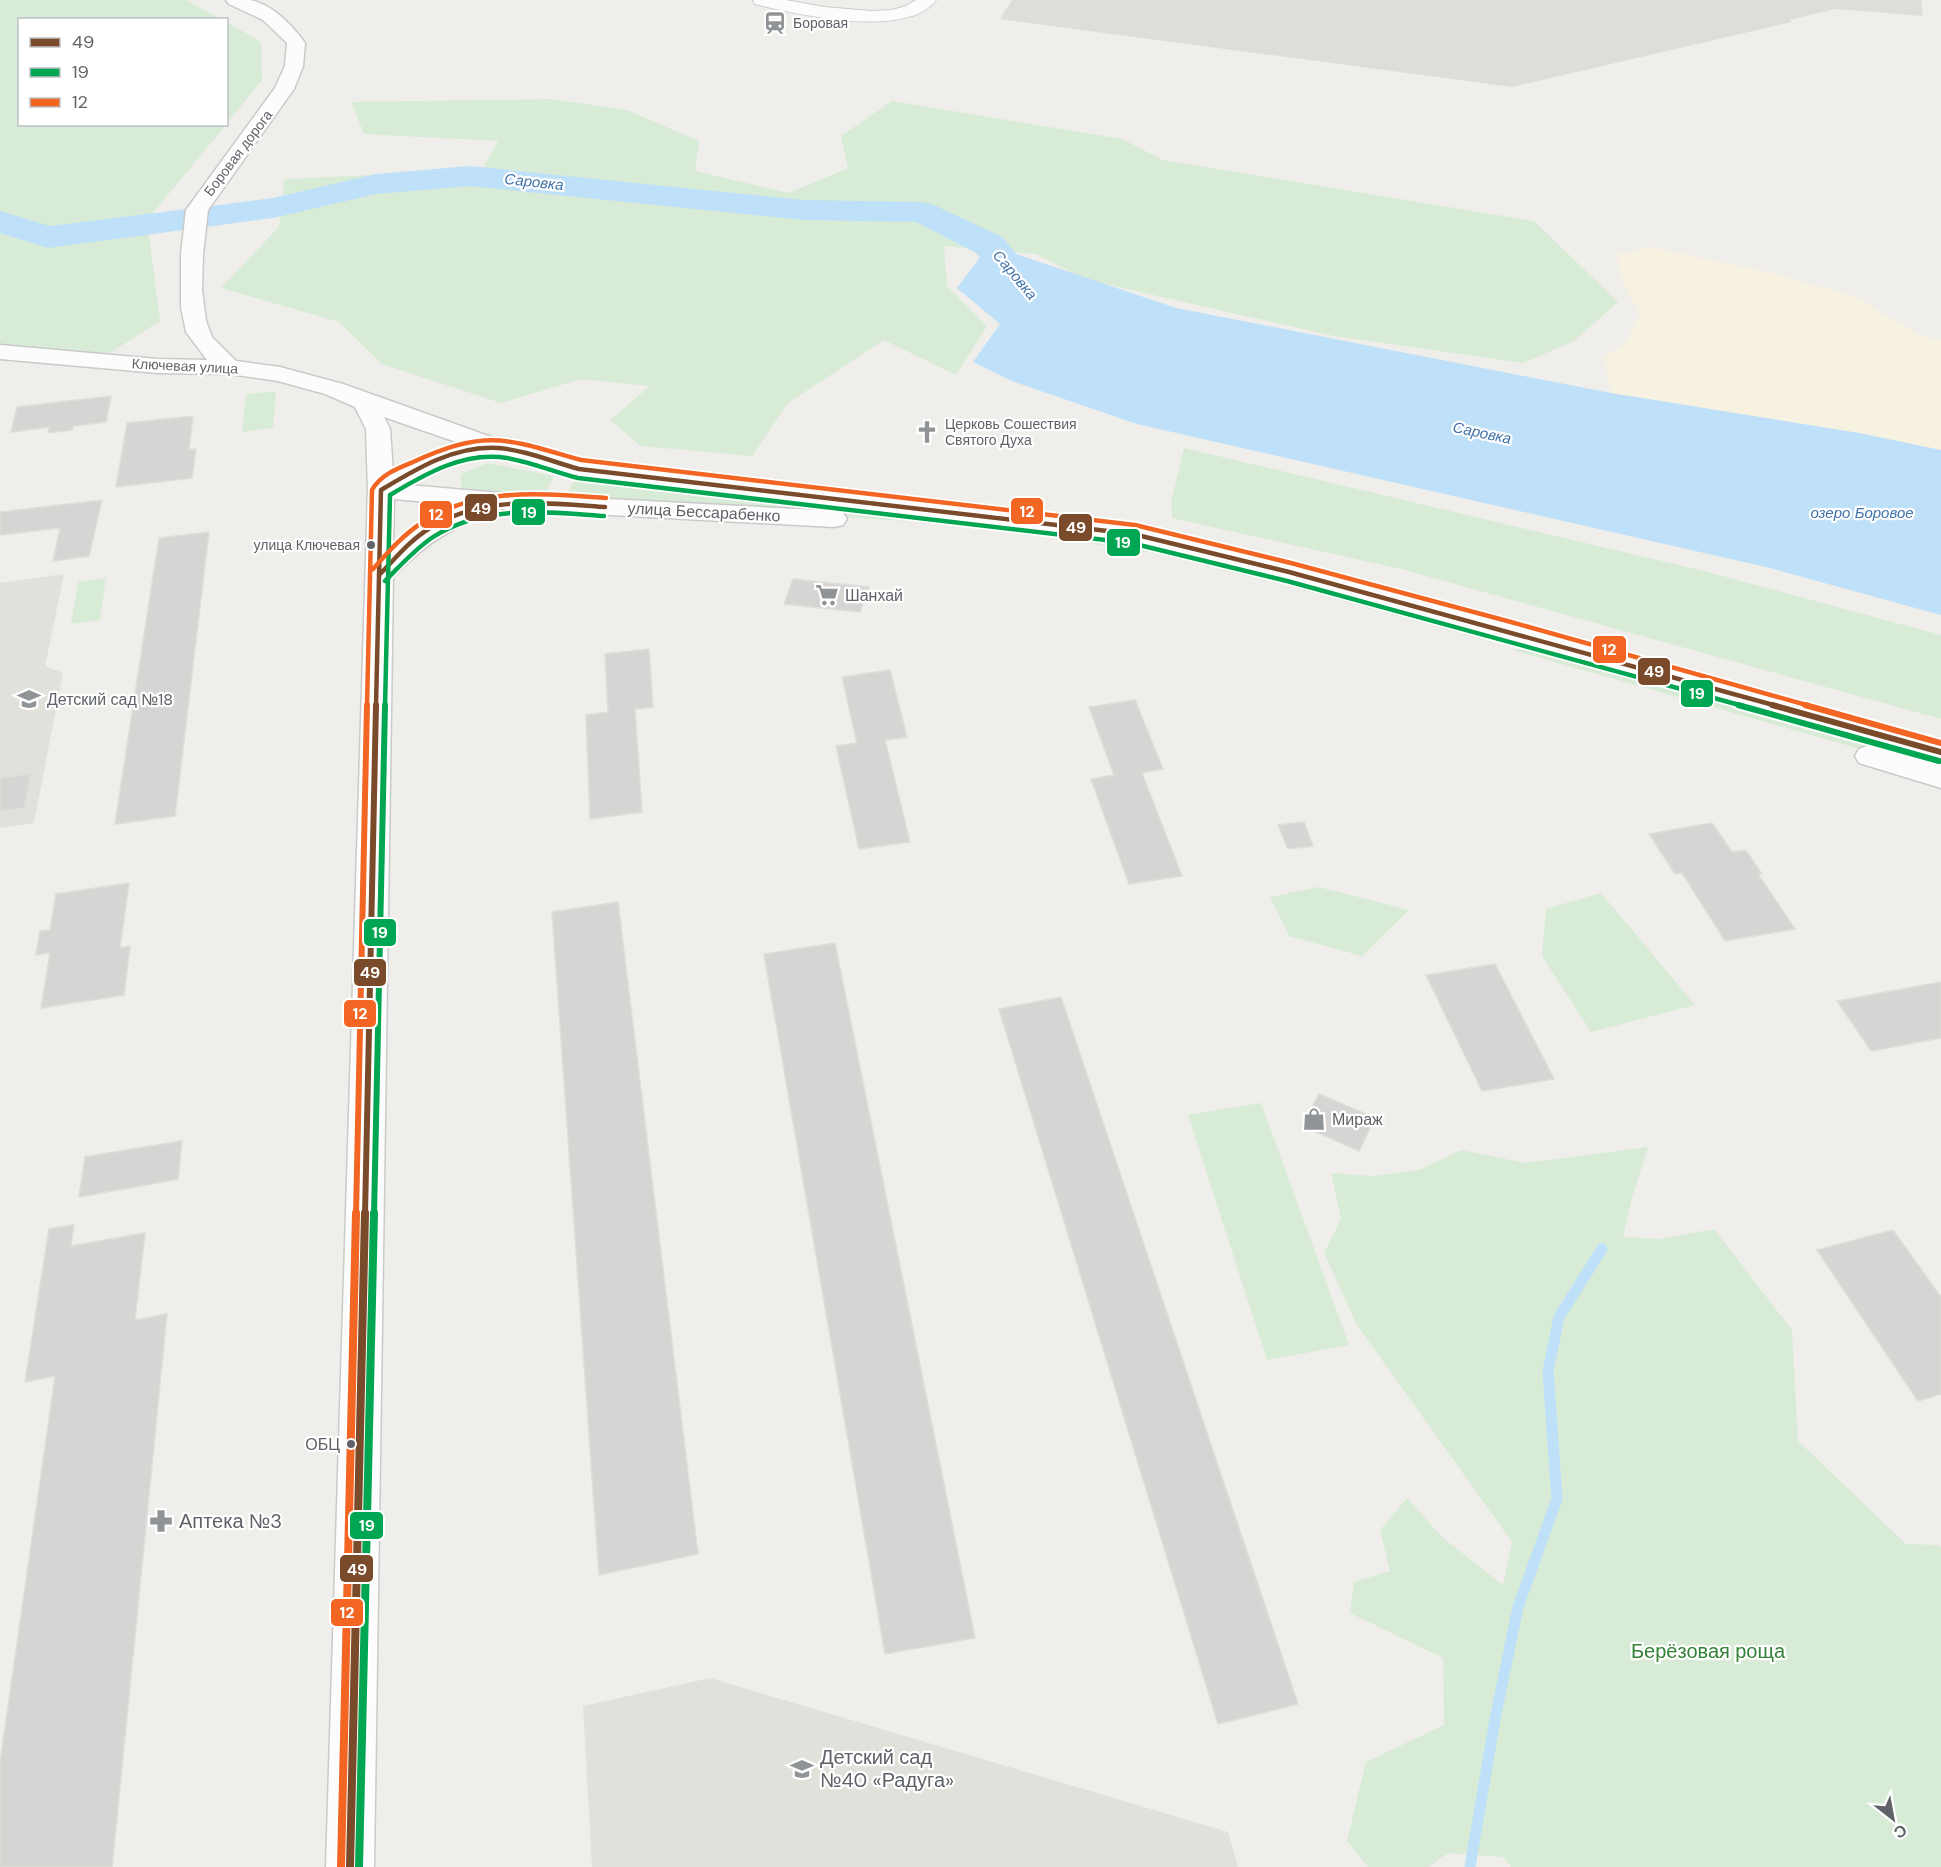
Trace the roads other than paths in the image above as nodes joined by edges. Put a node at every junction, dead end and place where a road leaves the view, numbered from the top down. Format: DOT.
graph roads {
  1 [pos="235,0"];
  2 [pos="761,0"];
  3 [pos="928,0"];
  4 [pos="0,352"];
  5 [pos="229,367"];
  6 [pos="365,402"];
  7 [pos="499,448"];
  8 [pos="381,490"];
  9 [pos="514,502"];
  10 [pos="379,575"];
  11 [pos="1504,640"];
  12 [pos="1941,752"];
  13 [pos="1941,777"];
  14 [pos="350,1867"];
  1 -- 5 [label="main road, Боровая дорога"];
  2 -- 3 [label="street"];
  4 -- 5 [label="main road, Ключевая улица"];
  5 -- 6 [label="main road, Ключевая улица"];
  6 -- 7 [label="main road, улица Бессарабенко"];
  6 -- 8 [label="main road"];
  7 -- 8 [label="main road, улица Бессарабенко"];
  7 -- 11 [label="main road, улица Бессарабенко"];
  8 -- 9 [label="main road, улица Бессарабенко"];
  8 -- 10 [label="main road"];
  9 -- 10 [label="main road, улица Бессарабенко"];
  9 -- 11 [label="main road, улица Бессарабенко"];
  10 -- 14 [label="main road"];
  11 -- 12 [label="main road, улица Бессарабенко"];
  11 -- 13 [label="main road, улица Бессарабенко"];
}
